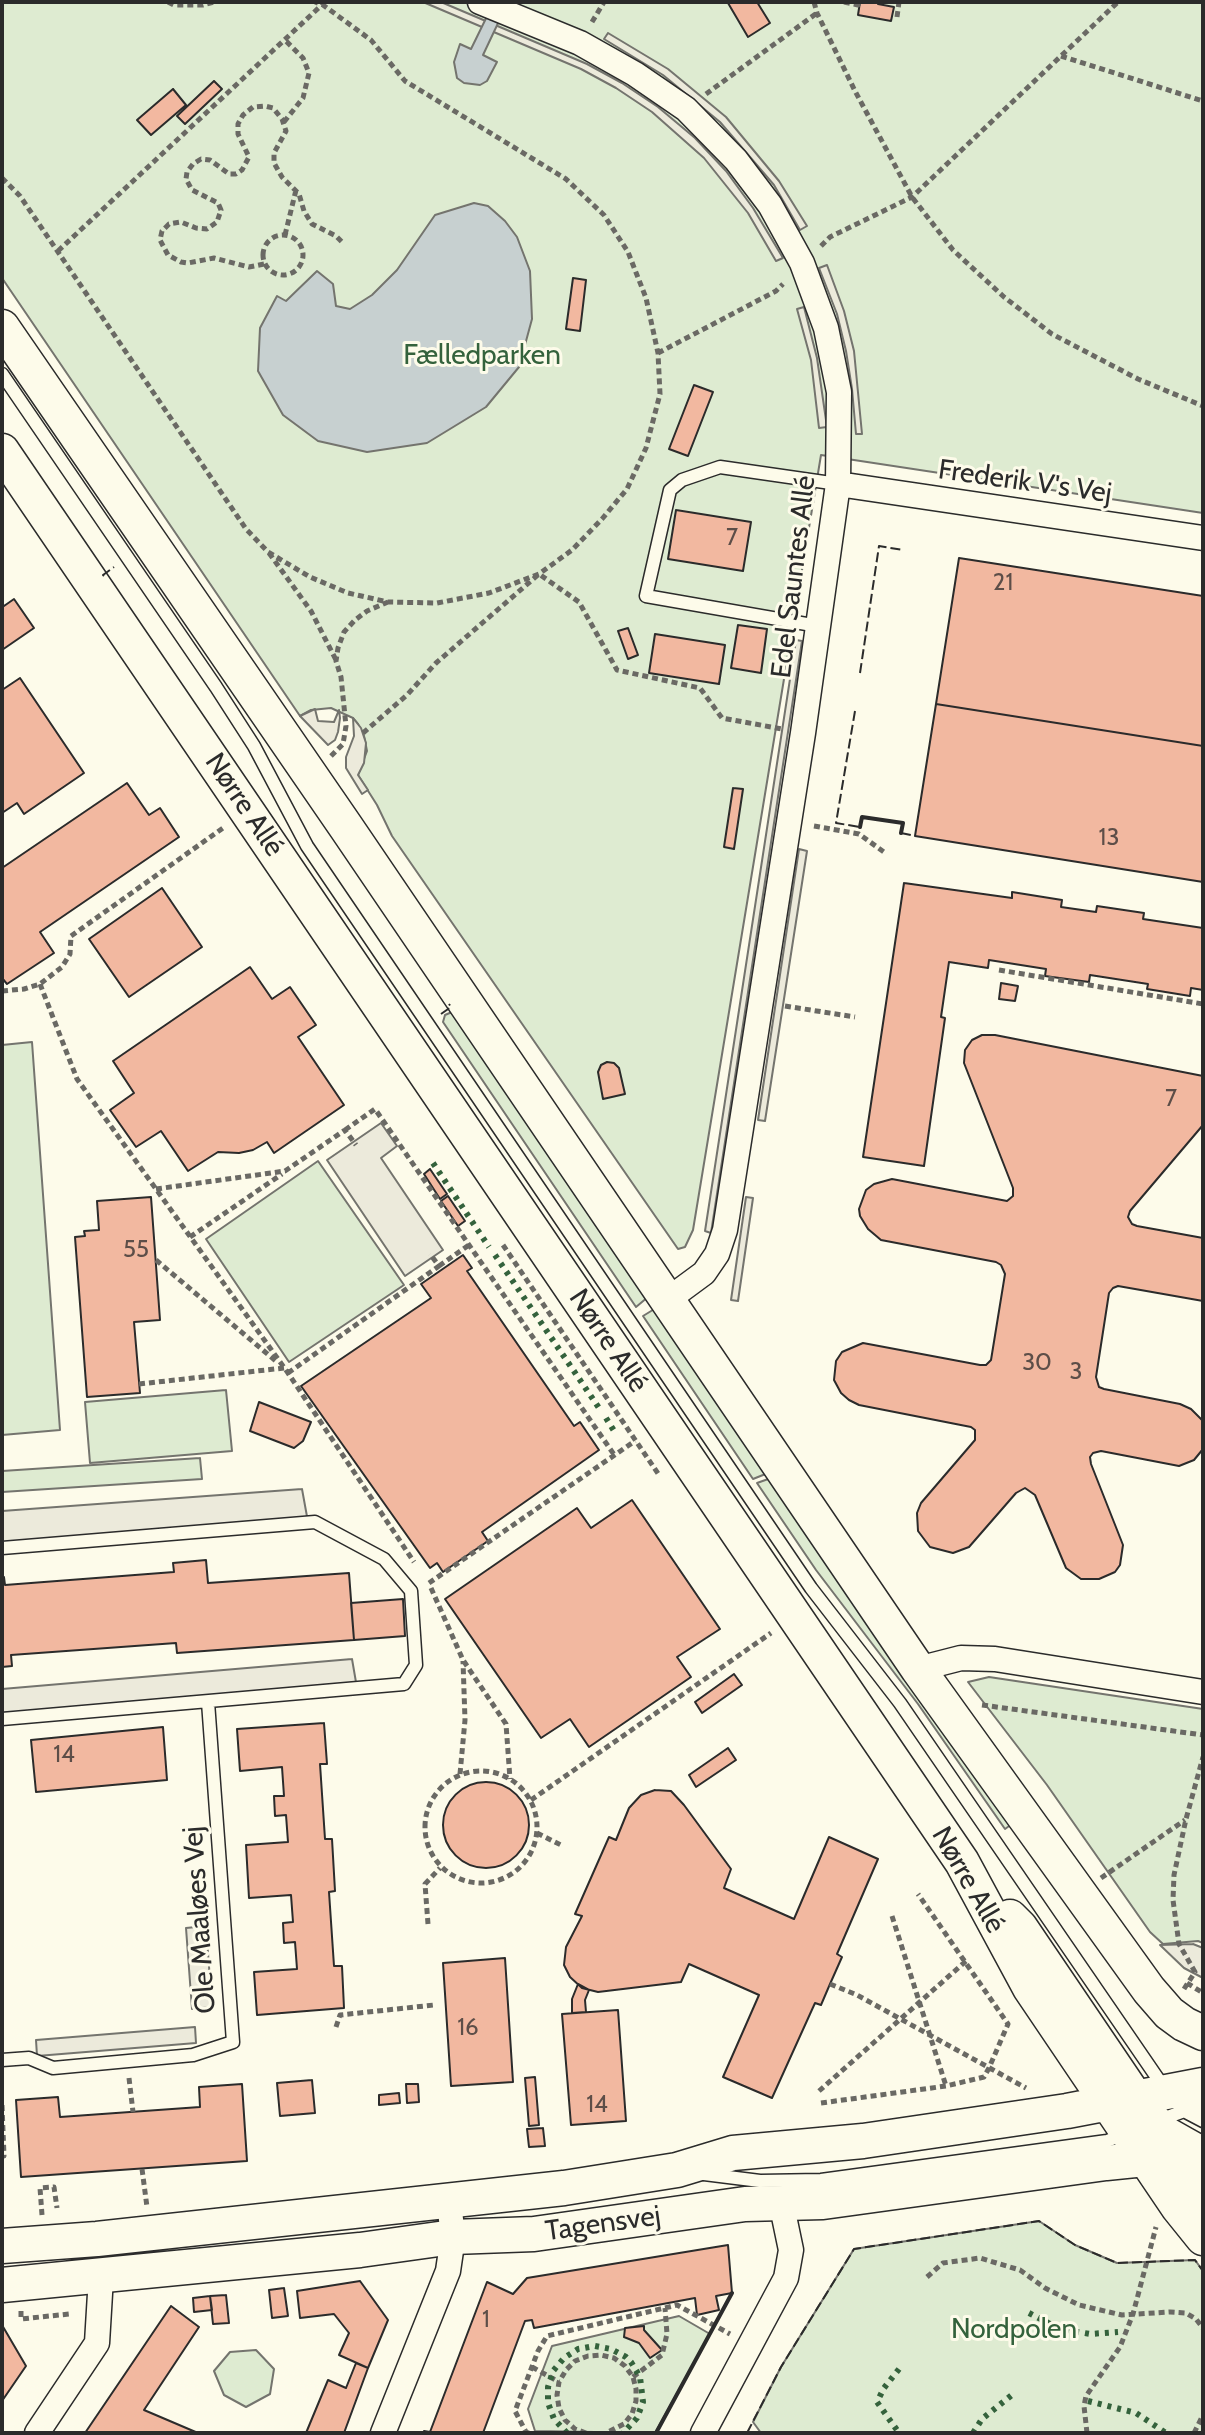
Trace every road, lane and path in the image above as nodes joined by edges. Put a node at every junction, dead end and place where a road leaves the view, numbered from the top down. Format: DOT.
graph roads {
  1 [pos="168,2"];
  2 [pos="214,2"];
  3 [pos="315,2"];
  4 [pos="480,2"];
  5 [pos="814,2"];
  6 [pos="844,2"];
  7 [pos="859,2"];
  8 [pos="899,2"];
  9 [pos="1118,2"];
  10 [pos="324,3"];
  11 [pos="817,13"];
  12 [pos="897,17"];
  13 [pos="285,40"];
  14 [pos="1061,56"];
  15 [pos="1203,101"];
  16 [pos="686,109"];
  17 [pos="284,122"];
  18 [pos="2,178"];
  19 [pos="296,190"];
  20 [pos="912,197"];
  21 [pos="285,235"];
  22 [pos="342,242"];
  23 [pos="58,251"];
  24 [pos="264,264"];
  25 [pos="2,327"];
  26 [pos="2,374"];
  27 [pos="1203,406"];
  28 [pos="2,451"];
  29 [pos="838,484"];
  30 [pos="1203,538"];
  31 [pos="268,552"];
  32 [pos="539,574"];
  33 [pos="388,602"];
  34 [pos="818,626"];
  35 [pos="336,661"];
  36 [pos="363,733"];
  37 [pos="803,733"];
  38 [pos="329,757"];
  39 [pos="789,821"];
  40 [pos="222,829"];
  41 [pos="884,852"];
  42 [pos="999,970"];
  43 [pos="40,984"];
  44 [pos="2,991"];
  45 [pos="1203,1004"];
  46 [pos="790,1006"];
  47 [pos="855,1017"];
  48 [pos="345,1130"];
  49 [pos="356,1145"];
  50 [pos="285,1171"];
  51 [pos="156,1189"];
  52 [pos="190,1237"];
  53 [pos="469,1245"];
  54 [pos="430,1254"];
  55 [pos="156,1260"];
  56 [pos="439,1266"];
  57 [pos="666,1301"];
  58 [pos="286,1370"];
  59 [pos="139,1384"];
  60 [pos="635,1441"];
  61 [pos="615,1456"];
  62 [pos="2,1548"];
  63 [pos="429,1584"];
  64 [pos="772,1632"];
  65 [pos="463,1660"];
  66 [pos="918,1669"];
  67 [pos="1203,1692"];
  68 [pos="940,1700"];
  69 [pos="208,1702"];
  70 [pos="2,1719"];
  71 [pos="1203,1735"];
  72 [pos="1203,1762"];
  73 [pos="460,1774"];
  74 [pos="510,1779"];
  75 [pos="531,1800"];
  76 [pos="1186,1819"];
  77 [pos="537,1833"];
  78 [pos="561,1845"];
  79 [pos="440,1868"];
  80 [pos="1080,1892"];
  81 [pos="918,1894"];
  82 [pos="892,1916"];
  83 [pos="428,1924"];
  84 [pos="966,1961"];
  85 [pos="1188,1983"];
  86 [pos="830,1984"];
  87 [pos="920,2000"];
  88 [pos="434,2005"];
  89 [pos="900,2018"];
  90 [pos="336,2027"];
  91 [pos="1203,2033"];
  92 [pos="932,2036"];
  93 [pos="2,2060"];
  94 [pos="126,2061"];
  95 [pos="989,2068"];
  96 [pos="946,2086"];
  97 [pos="819,2091"];
  98 [pos="821,2103"];
  99 [pos="2,2105"];
  100 [pos="1203,2107"];
  101 [pos="1067,2111"];
  102 [pos="133,2112"];
  103 [pos="1203,2121"];
  104 [pos="1163,2130"];
  105 [pos="2,2156"];
  106 [pos="677,2170"];
  107 [pos="1203,2198"];
  108 [pos="449,2202"];
  109 [pos="781,2202"];
  110 [pos="57,2208"];
  111 [pos="42,2219"];
  112 [pos="1157,2222"];
  113 [pos="453,2237"];
  114 [pos="1203,2238"];
  115 [pos="97,2239"];
  116 [pos="2,2246"];
  117 [pos="101,2277"];
  118 [pos="927,2277"];
  119 [pos="2,2285"];
  120 [pos="665,2308"];
  121 [pos="69,2314"];
  122 [pos="1133,2314"];
  123 [pos="21,2319"];
  124 [pos="1203,2328"];
  125 [pos="750,2346"];
  126 [pos="532,2367"];
  127 [pos="633,2377"];
  128 [pos="559,2382"];
  129 [pos="1203,2415"];
  130 [pos="614,2432"];
  131 [pos="37,2433"];
  132 [pos="383,2433"];
  133 [pos="529,2433"];
  134 [pos="586,2433"];
  135 [pos="606,2433"];
  136 [pos="703,2433"];
  137 [pos="1087,2433"];
  138 [pos="1194,2433"];
  1 -- 2 [label="path"];
  3 -- 10 [label="path"];
  4 -- 16 [label="street, Edel Sauntes Allé"];
  5 -- 11 [label="path"];
  6 -- 7 [label="path"];
  8 -- 12 [label="path"];
  9 -- 14 [label="path"];
  10 -- 13 [label="path"];
  10 -- 32 [label="path"];
  11 -- 16 [label="path"];
  11 -- 20 [label="path"];
  13 -- 17 [label="path"];
  13 -- 23 [label="path"];
  14 -- 15 [label="path"];
  14 -- 20 [label="path"];
  16 -- 29 [label="street, Edel Sauntes Allé"];
  17 -- 19 [label="path"];
  17 -- 24 [label="path"];
  18 -- 23 [label="path"];
  19 -- 21 [label="path"];
  19 -- 22 [label="path"];
  20 -- 27 [label="path"];
  21 -- 24 [label="path"];
  21 -- 24 [label="path"];
  23 -- 31 [label="path"];
  25 -- 57 [label="street"];
  26 -- 104 [label="lane, Nørre Allé"];
  28 -- 104 [label="street, Nørre Allé"];
  29 -- 30 [label="street, Frederik V's Vej"];
  29 -- 34 [label="street, Edel Sauntes Allé"];
  29 -- 34 [label="lane"];
  31 -- 33 [label="path"];
  31 -- 35 [label="path"];
  32 -- 33 [label="path"];
  32 -- 36 [label="path"];
  32 -- 37 [label="path"];
  33 -- 35 [label="path"];
  34 -- 37 [label="street, Edel Sauntes Allé"];
  35 -- 38 [label="path"];
  37 -- 39 [label="street, Edel Sauntes Allé"];
  39 -- 41 [label="path"];
  39 -- 57 [label="street, Edel Sauntes Allé"];
  40 -- 43 [label="path"];
  42 -- 45 [label="path"];
  43 -- 44 [label="path"];
  43 -- 51 [label="path"];
  46 -- 47 [label="path"];
  48 -- 49 [label="path"];
  48 -- 50 [label="path"];
  48 -- 53 [label="path"];
  50 -- 51 [label="path"];
  50 -- 52 [label="path"];
  51 -- 52 [label="path"];
  52 -- 58 [label="path"];
  53 -- 56 [label="path"];
  53 -- 61 [label="path"];
  54 -- 56 [label="path"];
  55 -- 58 [label="path"];
  56 -- 58 [label="path"];
  57 -- 66 [label="street"];
  58 -- 59 [label="path"];
  58 -- 63 [label="path"];
  60 -- 61 [label="path"];
  61 -- 63 [label="path"];
  62 -- 69 [label="lane"];
  63 -- 65 [label="path"];
  64 -- 75 [label="path"];
  65 -- 73 [label="path"];
  65 -- 74 [label="path"];
  66 -- 67 [label="street"];
  66 -- 68 [label="street"];
  68 -- 71 [label="path"];
  68 -- 80 [label="street"];
  69 -- 70 [label="lane"];
  69 -- 94 [label="lane, Ole Maaløes Vej"];
  72 -- 76 [label="path"];
  73 -- 74 [label="path"];
  73 -- 79 [label="path"];
  74 -- 75 [label="path"];
  75 -- 77 [label="path"];
  76 -- 80 [label="path"];
  76 -- 85 [label="path"];
  77 -- 78 [label="path"];
  77 -- 79 [label="path"];
  79 -- 83 [label="path"];
  80 -- 91 [label="street"];
  81 -- 84 [label="path"];
  82 -- 87 [label="path"];
  84 -- 87 [label="path"];
  84 -- 95 [label="path"];
  86 -- 89 [label="path"];
  87 -- 89 [label="path"];
  87 -- 92 [label="path"];
  88 -- 90 [label="path"];
  89 -- 92 [label="path"];
  89 -- 97 [label="path"];
  92 -- 95 [label="path"];
  92 -- 96 [label="path"];
  93 -- 94 [label="lane, Ole Maaløes Vej"];
  94 -- 102 [label="path"];
  95 -- 96 [label="path"];
  95 -- 101 [label="path"];
  96 -- 98 [label="path"];
  99 -- 105 [label="path"];
  100 -- 104 [label="lane"];
  101 -- 104 [label="street, Tagensvej"];
  101 -- 106 [label="street, Tagensvej"];
  103 -- 104 [label="lane"];
  104 -- 106 [label="lane, Tagensvej"];
  104 -- 107 [label="street"];
  104 -- 109 [label="street, Tagensvej"];
  104 -- 114 [label="street, Nørre Allé"];
  106 -- 108 [label="street, Tagensvej"];
  108 -- 113 [label="street"];
  108 -- 115 [label="street, Tagensvej"];
  109 -- 113 [label="street, Tagensvej"];
  109 -- 125 [label="street"];
  110 -- 111 [label="path"];
  112 -- 122 [label="path"];
  113 -- 117 [label="street, Tagensvej"];
  113 -- 132 [label="street"];
  115 -- 116 [label="street, Tagensvej"];
  115 -- 117 [label="street"];
  117 -- 119 [label="street, Tagensvej"];
  117 -- 131 [label="street"];
  118 -- 122 [label="path"];
  120 -- 125 [label="path"];
  120 -- 126 [label="path"];
  120 -- 127 [label="path"];
  121 -- 123 [label="path"];
  122 -- 124 [label="path"];
  122 -- 137 [label="path"];
  125 -- 136 [label="street"];
  126 -- 128 [label="path"];
  126 -- 133 [label="path"];
  127 -- 128 [label="path"];
  127 -- 130 [label="path"];
  128 -- 134 [label="path"];
  129 -- 138 [label="path"];
  130 -- 135 [label="path"];
}
